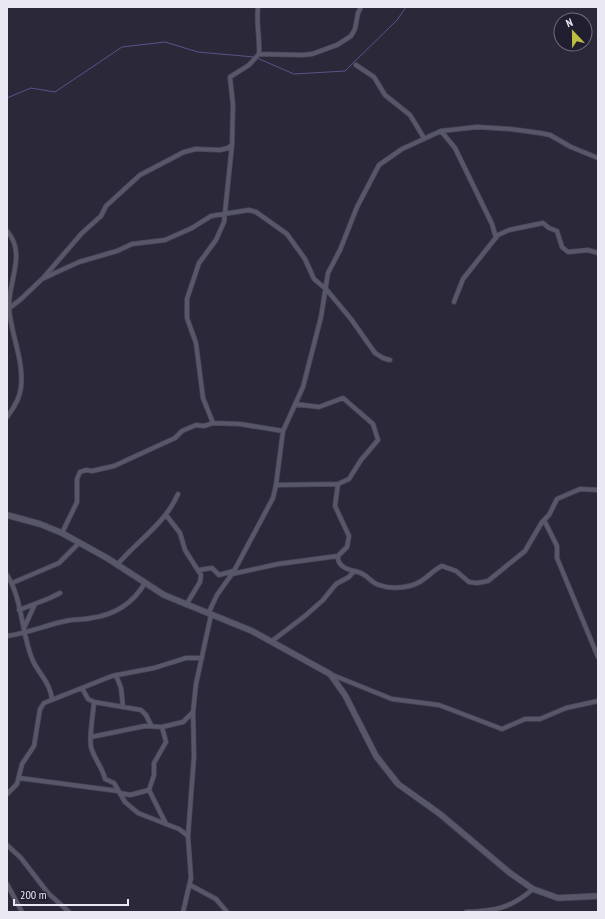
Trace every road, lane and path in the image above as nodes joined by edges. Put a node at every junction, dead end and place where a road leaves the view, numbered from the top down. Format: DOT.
graph roads {
  1 [pos="258,7"];
  2 [pos="361,7"];
  3 [pos="259,54"];
  4 [pos="356,65"];
  5 [pos="440,131"];
  6 [pos="424,138"];
  7 [pos="232,145"];
  8 [pos="598,158"];
  9 [pos="225,215"];
  10 [pos="7,231"];
  11 [pos="496,238"];
  12 [pos="598,253"];
  13 [pos="42,278"];
  14 [pos="326,289"];
  15 [pos="454,302"];
  16 [pos="8,309"];
  17 [pos="390,360"];
  18 [pos="295,404"];
  19 [pos="7,417"];
  20 [pos="213,423"];
  21 [pos="283,431"];
  22 [pos="338,484"];
  23 [pos="276,485"];
  24 [pos="598,490"];
  25 [pos="178,494"];
  26 [pos="7,515"];
  27 [pos="166,515"];
  28 [pos="544,520"];
  29 [pos="62,533"];
  30 [pos="79,542"];
  31 [pos="338,556"];
  32 [pos="117,565"];
  33 [pos="199,570"];
  34 [pos="354,571"];
  35 [pos="233,572"];
  36 [pos="8,578"];
  37 [pos="12,583"];
  38 [pos="145,583"];
  39 [pos="60,593"];
  40 [pos="35,604"];
  41 [pos="186,605"];
  42 [pos="19,610"];
  43 [pos="209,615"];
  44 [pos="24,631"];
  45 [pos="7,636"];
  46 [pos="272,641"];
  47 [pos="598,657"];
  48 [pos="202,658"];
  49 [pos="330,674"];
  50 [pos="116,675"];
  51 [pos="82,688"];
  52 [pos="52,699"];
  53 [pos="598,701"];
  54 [pos="94,702"];
  55 [pos="123,707"];
  56 [pos="193,712"];
  57 [pos="151,725"];
  58 [pos="162,726"];
  59 [pos="91,737"];
  60 [pos="19,778"];
  61 [pos="149,790"];
  62 [pos="119,792"];
  63 [pos="7,794"];
  64 [pos="166,824"];
  65 [pos="188,836"];
  66 [pos="7,846"];
  67 [pos="7,884"];
  68 [pos="190,885"];
  69 [pos="533,889"];
  70 [pos="598,896"];
  71 [pos="22,912"];
  72 [pos="69,912"];
  73 [pos="183,912"];
  74 [pos="227,912"];
  75 [pos="466,912"];
  1 -- 3 [label="street"];
  2 -- 3 [label="street"];
  3 -- 7 [label="street"];
  4 -- 6 [label="street"];
  5 -- 6 [label="street"];
  5 -- 8 [label="street"];
  5 -- 11 [label="street"];
  6 -- 14 [label="street"];
  7 -- 9 [label="street"];
  7 -- 13 [label="street"];
  9 -- 13 [label="street"];
  9 -- 14 [label="street"];
  9 -- 20 [label="street"];
  10 -- 16 [label="street"];
  11 -- 12 [label="street"];
  11 -- 15 [label="street"];
  13 -- 16 [label="street"];
  14 -- 17 [label="street"];
  14 -- 18 [label="street"];
  16 -- 19 [label="street"];
  18 -- 21 [label="street"];
  18 -- 22 [label="street"];
  20 -- 21 [label="street"];
  20 -- 29 [label="street"];
  21 -- 23 [label="street"];
  22 -- 23 [label="street"];
  22 -- 31 [label="street"];
  23 -- 35 [label="street"];
  24 -- 28 [label="street"];
  25 -- 27 [label="street"];
  26 -- 29 [label="street"];
  27 -- 32 [label="street"];
  27 -- 33 [label="street"];
  28 -- 34 [label="street"];
  28 -- 47 [label="street"];
  29 -- 30 [label="street"];
  30 -- 32 [label="street"];
  30 -- 37 [label="street"];
  31 -- 34 [label="street"];
  31 -- 35 [label="street"];
  32 -- 38 [label="street"];
  33 -- 35 [label="street"];
  33 -- 41 [label="street"];
  34 -- 46 [label="street"];
  35 -- 43 [label="street"];
  36 -- 37 [label="street"];
  37 -- 42 [label="street"];
  38 -- 41 [label="street"];
  38 -- 44 [label="street"];
  39 -- 40 [label="street"];
  40 -- 42 [label="street"];
  40 -- 44 [label="street"];
  41 -- 43 [label="street"];
  42 -- 44 [label="street"];
  43 -- 46 [label="street"];
  43 -- 48 [label="street"];
  44 -- 45 [label="street"];
  44 -- 52 [label="street"];
  46 -- 49 [label="street"];
  48 -- 50 [label="street"];
  48 -- 56 [label="street"];
  49 -- 53 [label="street"];
  49 -- 69 [label="street"];
  50 -- 51 [label="street"];
  50 -- 55 [label="street"];
  51 -- 52 [label="street"];
  51 -- 54 [label="street"];
  52 -- 60 [label="street"];
  54 -- 55 [label="street"];
  54 -- 59 [label="street"];
  55 -- 57 [label="street"];
  56 -- 58 [label="street"];
  56 -- 65 [label="street"];
  57 -- 58 [label="street"];
  57 -- 59 [label="street"];
  58 -- 61 [label="street"];
  59 -- 62 [label="street"];
  60 -- 62 [label="street"];
  60 -- 63 [label="street"];
  61 -- 62 [label="street"];
  61 -- 64 [label="street"];
  62 -- 64 [label="street"];
  64 -- 65 [label="street"];
  65 -- 68 [label="street"];
  66 -- 72 [label="street"];
  67 -- 71 [label="street"];
  68 -- 73 [label="street"];
  68 -- 74 [label="street"];
  69 -- 70 [label="street"];
  69 -- 75 [label="street"];
}
